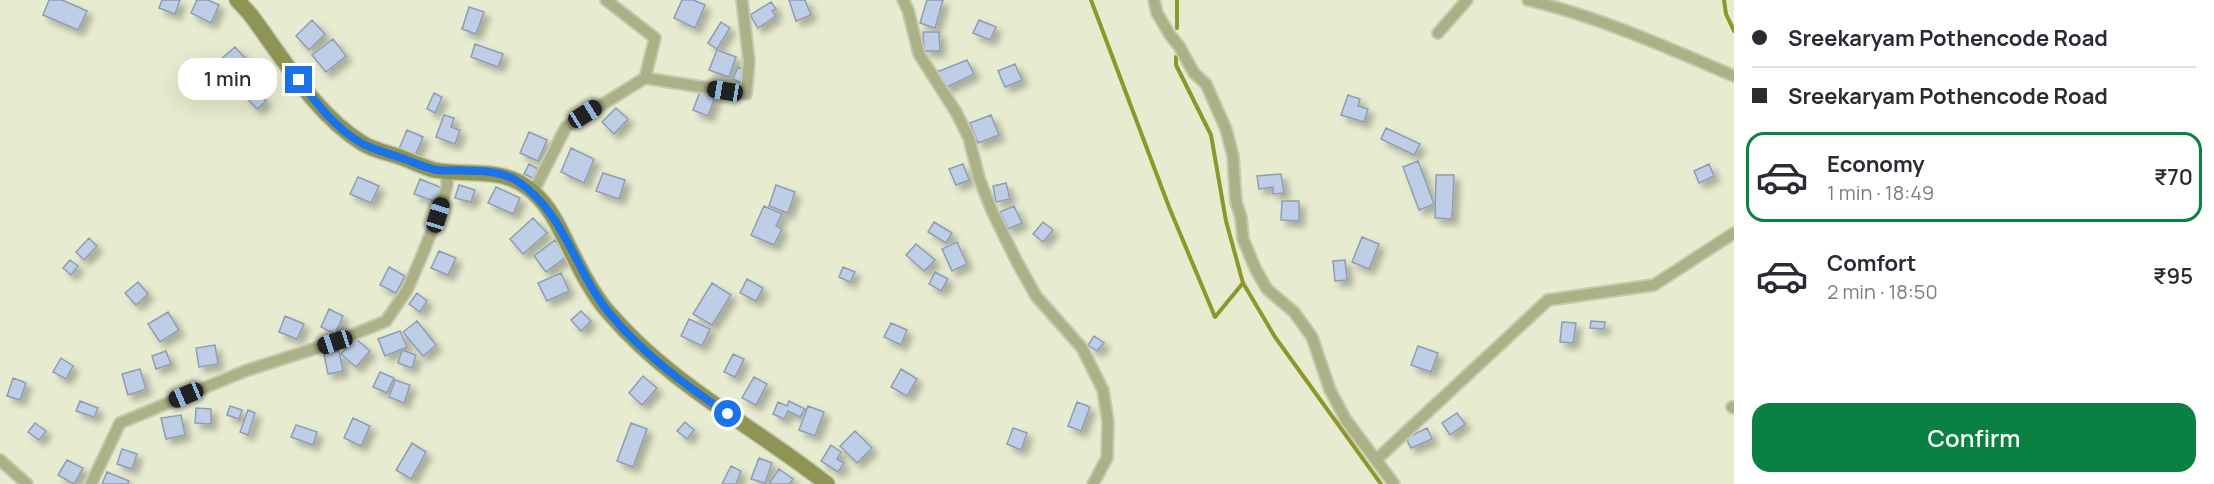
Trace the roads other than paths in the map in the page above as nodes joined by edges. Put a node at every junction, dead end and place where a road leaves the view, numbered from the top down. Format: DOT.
graph roads {
  1 [pos="237,0"];
  2 [pos="606,0"];
  3 [pos="742,0"];
  4 [pos="903,0"];
  5 [pos="1154,0"];
  6 [pos="1467,0"];
  7 [pos="1528,0"];
  8 [pos="1438,33"];
  9 [pos="1734,76"];
  10 [pos="645,78"];
  11 [pos="447,170"];
  12 [pos="533,192"];
  13 [pos="1734,233"];
  14 [pos="0,460"];
  15 [pos="1376,460"];
  16 [pos="27,484"];
  17 [pos="91,484"];
  18 [pos="827,484"];
  19 [pos="1093,484"];
  20 [pos="1394,484"];
  1 -- 11 [label="main road"];
  2 -- 10 [label="street"];
  3 -- 10 [label="street"];
  4 -- 19 [label="street"];
  5 -- 15 [label="street"];
  6 -- 8 [label="street"];
  7 -- 9 [label="street"];
  10 -- 12 [label="street"];
  11 -- 12 [label="main road"];
  11 -- 17 [label="street"];
  12 -- 18 [label="main road"];
  13 -- 15 [label="street"];
  14 -- 16 [label="street"];
  15 -- 20 [label="street"];
}
